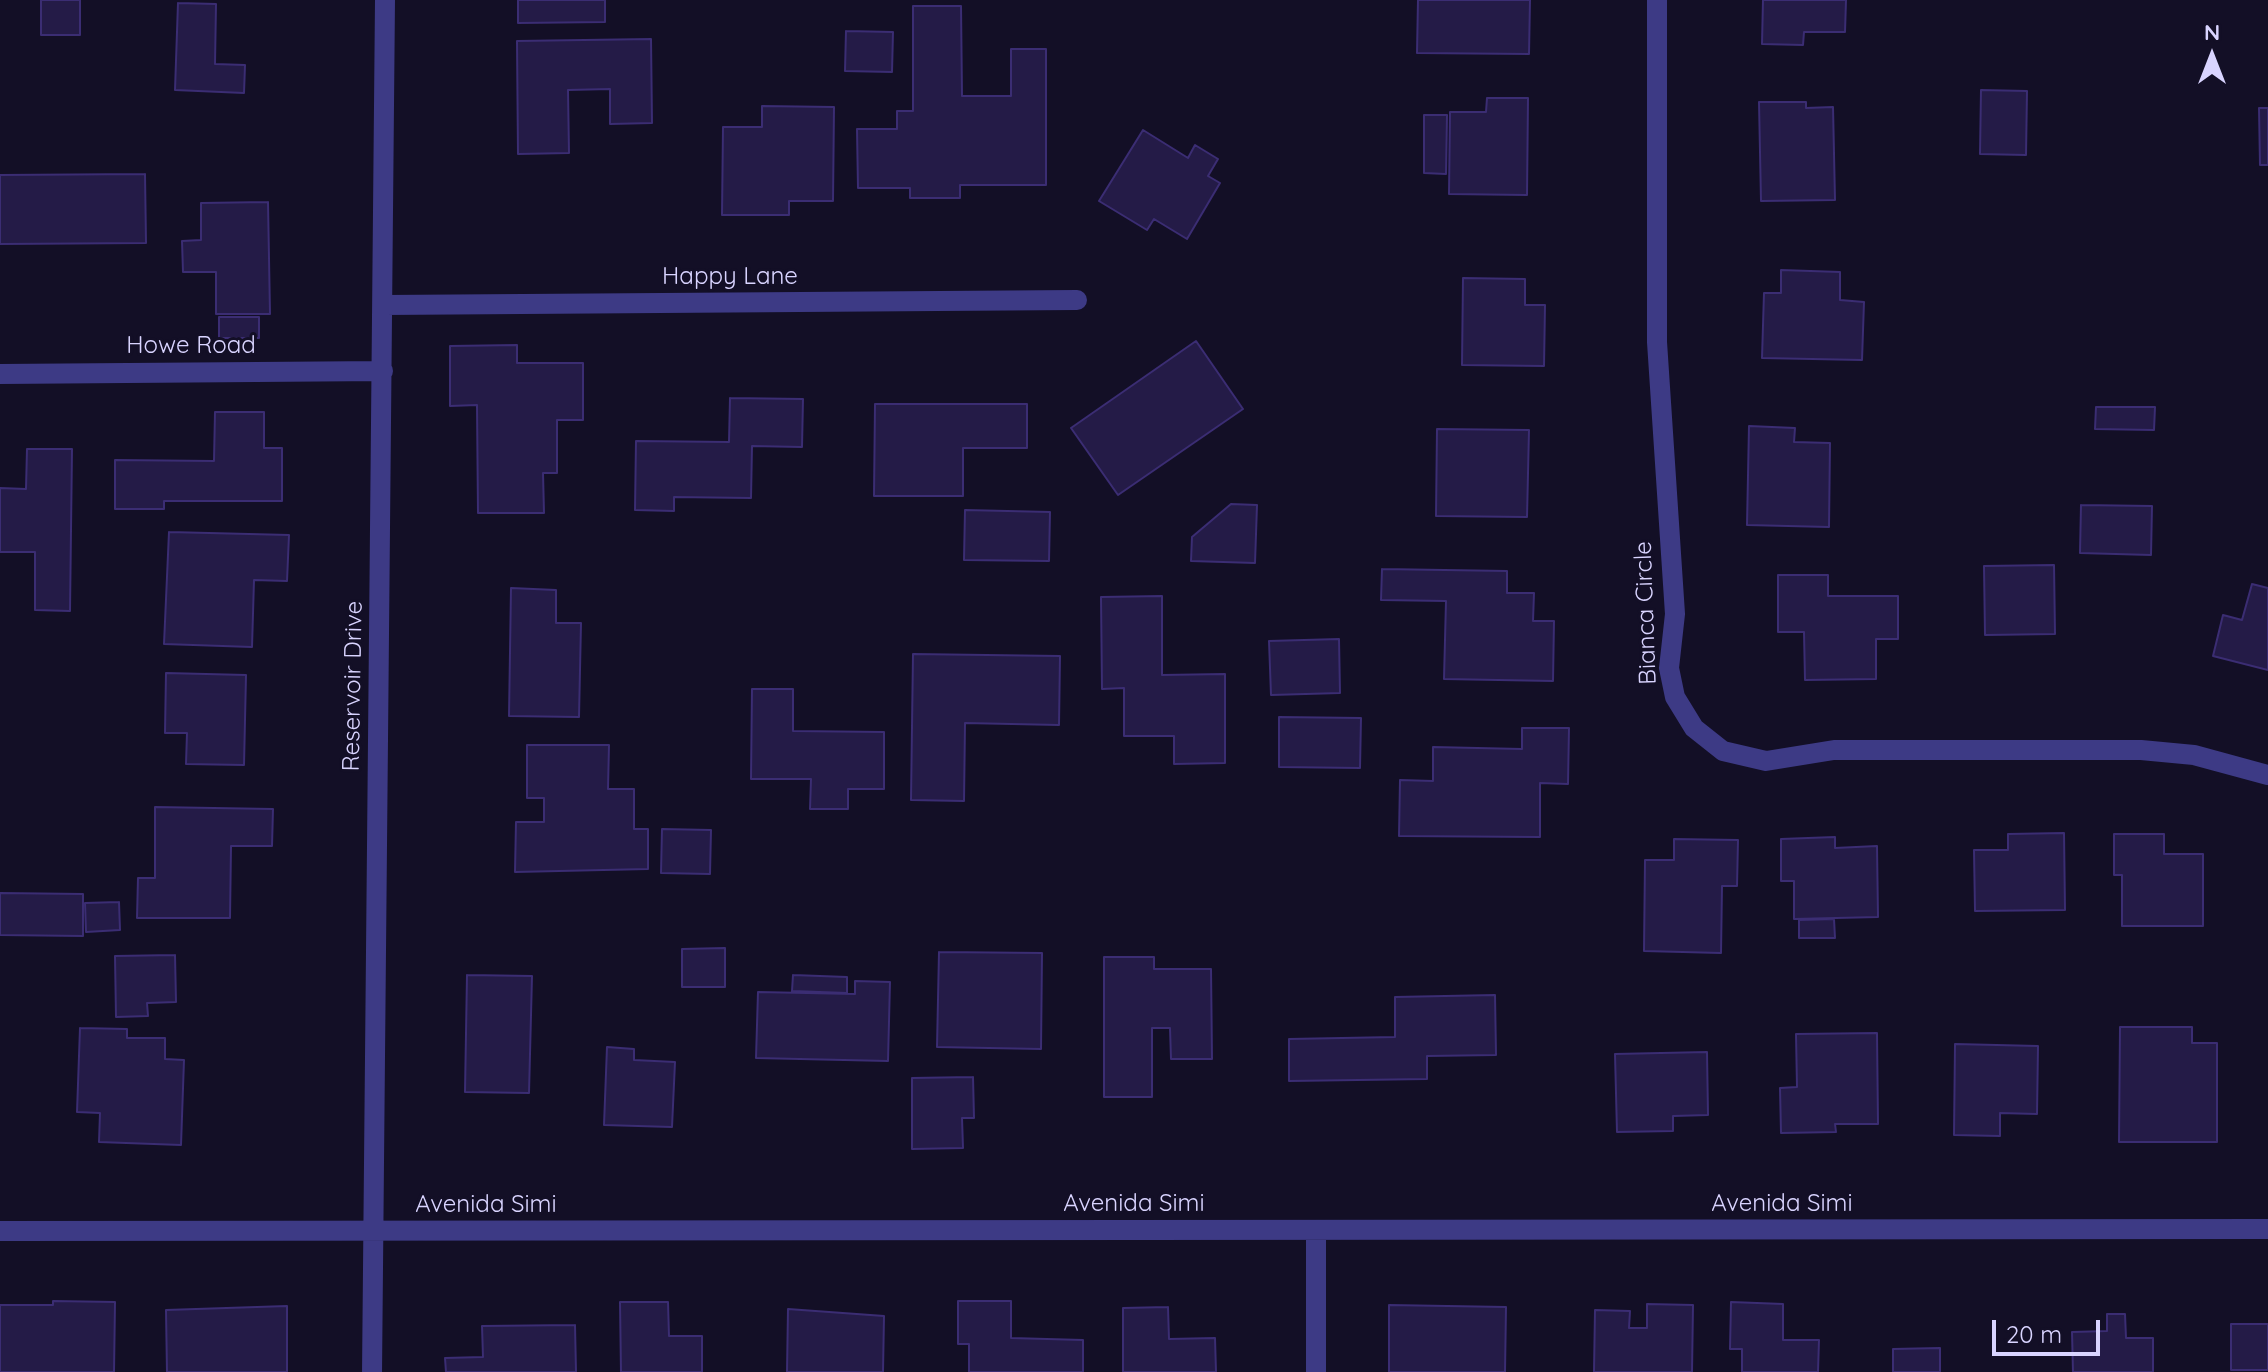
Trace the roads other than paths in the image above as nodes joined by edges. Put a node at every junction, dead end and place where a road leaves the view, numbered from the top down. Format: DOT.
graph roads {
  1 [pos="385,0"];
  2 [pos="1657,0"];
  3 [pos="1077,300"];
  4 [pos="384,305"];
  5 [pos="383,371"];
  6 [pos="0,374"];
  7 [pos="2268,775"];
  8 [pos="2268,1229"];
  9 [pos="1316,1230"];
  10 [pos="0,1231"];
  11 [pos="373,1231"];
  12 [pos="372,1372"];
  13 [pos="1316,1372"];
  1 -- 4 [label="street, Reservoir Drive"];
  2 -- 7 [label="street, Bianca Circle"];
  3 -- 4 [label="street, Happy Lane"];
  4 -- 5 [label="street, Reservoir Drive"];
  5 -- 6 [label="street, Howe Road"];
  5 -- 11 [label="street, Reservoir Drive"];
  8 -- 9 [label="street, Avenida Simi"];
  9 -- 11 [label="street, Avenida Simi"];
  9 -- 13 [label="street"];
  10 -- 11 [label="street, Avenida Simi"];
  11 -- 12 [label="street, Reservoir Drive"];
}
